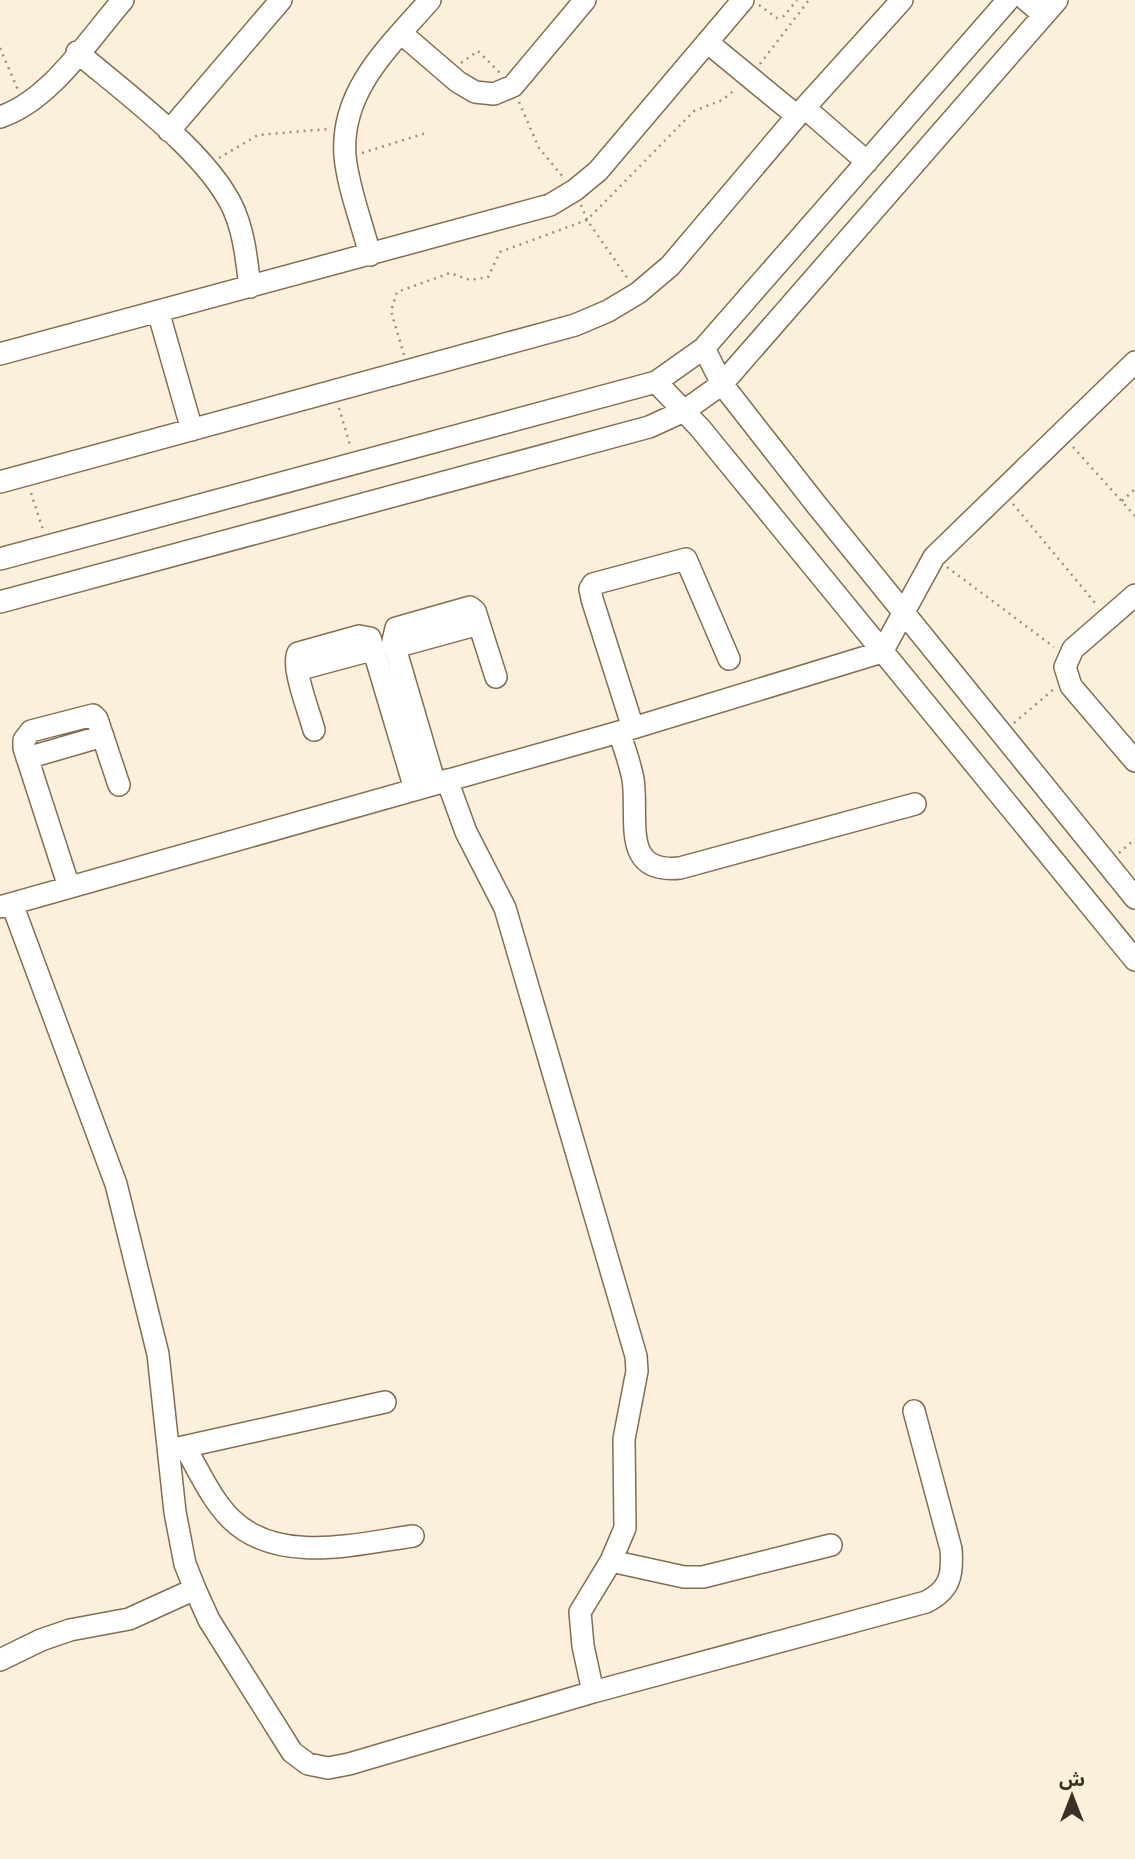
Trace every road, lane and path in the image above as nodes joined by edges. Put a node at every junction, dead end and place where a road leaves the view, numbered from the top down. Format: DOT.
graph roads {
  1 [pos="122,0"];
  2 [pos="281,0"];
  3 [pos="430,0"];
  4 [pos="585,0"];
  5 [pos="743,0"];
  6 [pos="754,0"];
  7 [pos="797,0"];
  8 [pos="809,0"];
  9 [pos="902,0"];
  10 [pos="1008,0"];
  11 [pos="1026,0"];
  12 [pos="1050,7"];
  13 [pos="401,33"];
  14 [pos="707,41"];
  15 [pos="0,48"];
  16 [pos="77,52"];
  17 [pos="449,75"];
  18 [pos="750,77"];
  19 [pos="513,86"];
  20 [pos="25,106"];
  21 [pos="801,112"];
  22 [pos="0,117"];
  23 [pos="345,127"];
  24 [pos="169,131"];
  25 [pos="426,133"];
  26 [pos="345,158"];
  27 [pos="867,162"];
  28 [pos="204,168"];
  29 [pos="575,190"];
  30 [pos="587,220"];
  31 [pos="370,255"];
  32 [pos="250,287"];
  33 [pos="638,293"];
  34 [pos="158,311"];
  35 [pos="704,348"];
  36 [pos="0,354"];
  37 [pos="1135,362"];
  38 [pos="409,371"];
  39 [pos="656,382"];
  40 [pos="722,384"];
  41 [pos="334,391"];
  42 [pos="684,411"];
  43 [pos="192,430"];
  44 [pos="1061,434"];
  45 [pos="356,464"];
  46 [pos="26,475"];
  47 [pos="0,482"];
  48 [pos="1135,489"];
  49 [pos="1002,491"];
  50 [pos="1122,501"];
  51 [pos="1135,516"];
  52 [pos="49,546"];
  53 [pos="934,557"];
  54 [pos="0,559"];
  55 [pos="1135,595"];
  56 [pos="0,602"];
  57 [pos="905,612"];
  58 [pos="1108,618"];
  59 [pos="385,648"];
  60 [pos="882,652"];
  61 [pos="729,659"];
  62 [pos="1067,667"];
  63 [pos="496,677"];
  64 [pos="314,730"];
  65 [pos="626,730"];
  66 [pos="1002,734"];
  67 [pos="1135,761"];
  68 [pos="120,785"];
  69 [pos="432,785"];
  70 [pos="915,804"];
  71 [pos="69,887"];
  72 [pos="1135,898"];
  73 [pos="6,905"];
  74 [pos="1135,960"];
  75 [pos="385,1402"];
  76 [pos="914,1411"];
  77 [pos="177,1448"];
  78 [pos="412,1536"];
  79 [pos="831,1545"];
  80 [pos="611,1561"];
  81 [pos="195,1589"];
  82 [pos="0,1660"];
  83 [pos="593,1692"];
  1 -- 16 [label="street"];
  2 -- 24 [label="street"];
  3 -- 13 [label="street"];
  4 -- 19 [label="street"];
  5 -- 14 [label="street"];
  6 -- 7 [label="path"];
  8 -- 18 [label="path"];
  9 -- 21 [label="street"];
  10 -- 27 [label="street"];
  11 -- 12 [label="street"];
  12 -- 40 [label="street"];
  13 -- 17 [label="street"];
  13 -- 23 [label="street"];
  14 -- 18 [label="street"];
  14 -- 29 [label="street"];
  15 -- 20 [label="path"];
  16 -- 20 [label="street"];
  16 -- 24 [label="street"];
  17 -- 19 [label="street"];
  17 -- 19 [label="path"];
  18 -- 21 [label="street"];
  18 -- 30 [label="path"];
  19 -- 29 [label="path"];
  20 -- 22 [label="street"];
  21 -- 27 [label="street"];
  21 -- 33 [label="street"];
  23 -- 26 [label="street"];
  23 -- 28 [label="path"];
  24 -- 28 [label="street"];
  25 -- 26 [label="path"];
  26 -- 31 [label="street"];
  27 -- 35 [label="street"];
  28 -- 32 [label="street"];
  29 -- 31 [label="street"];
  30 -- 33 [label="path"];
  30 -- 38 [label="path"];
  31 -- 32 [label="street"];
  32 -- 34 [label="street"];
  33 -- 38 [label="street"];
  34 -- 36 [label="street"];
  34 -- 43 [label="street"];
  35 -- 39 [label="street"];
  35 -- 40 [label="street"];
  37 -- 44 [label="street"];
  38 -- 41 [label="street"];
  39 -- 42 [label="street"];
  39 -- 45 [label="street"];
  40 -- 42 [label="street"];
  40 -- 57 [label="street"];
  41 -- 43 [label="street"];
  41 -- 45 [label="path"];
  42 -- 56 [label="street"];
  42 -- 60 [label="street"];
  43 -- 46 [label="street"];
  44 -- 49 [label="street"];
  44 -- 50 [label="path"];
  45 -- 52 [label="street"];
  46 -- 47 [label="street"];
  46 -- 52 [label="path"];
  48 -- 50 [label="path"];
  49 -- 53 [label="street"];
  49 -- 58 [label="path"];
  50 -- 51 [label="path"];
  52 -- 54 [label="street"];
  53 -- 57 [label="street"];
  53 -- 62 [label="path"];
  55 -- 58 [label="street"];
  57 -- 60 [label="street"];
  57 -- 66 [label="street"];
  58 -- 62 [label="street"];
  59 -- 63 [label="street"];
  59 -- 64 [label="street"];
  59 -- 69 [label="street"];
  60 -- 65 [label="street"];
  60 -- 74 [label="street"];
  61 -- 65 [label="street"];
  62 -- 66 [label="path"];
  62 -- 67 [label="street"];
  65 -- 69 [label="street"];
  65 -- 70 [label="street"];
  66 -- 72 [label="street"];
  68 -- 71 [label="street"];
  69 -- 71 [label="street"];
  69 -- 80 [label="street"];
  71 -- 73 [label="street"];
  73 -- 77 [label="street"];
  75 -- 77 [label="street"];
  76 -- 83 [label="street"];
  77 -- 78 [label="street"];
  77 -- 81 [label="street"];
  79 -- 80 [label="street"];
  80 -- 83 [label="street"];
  81 -- 82 [label="street"];
  81 -- 83 [label="street"];
}
